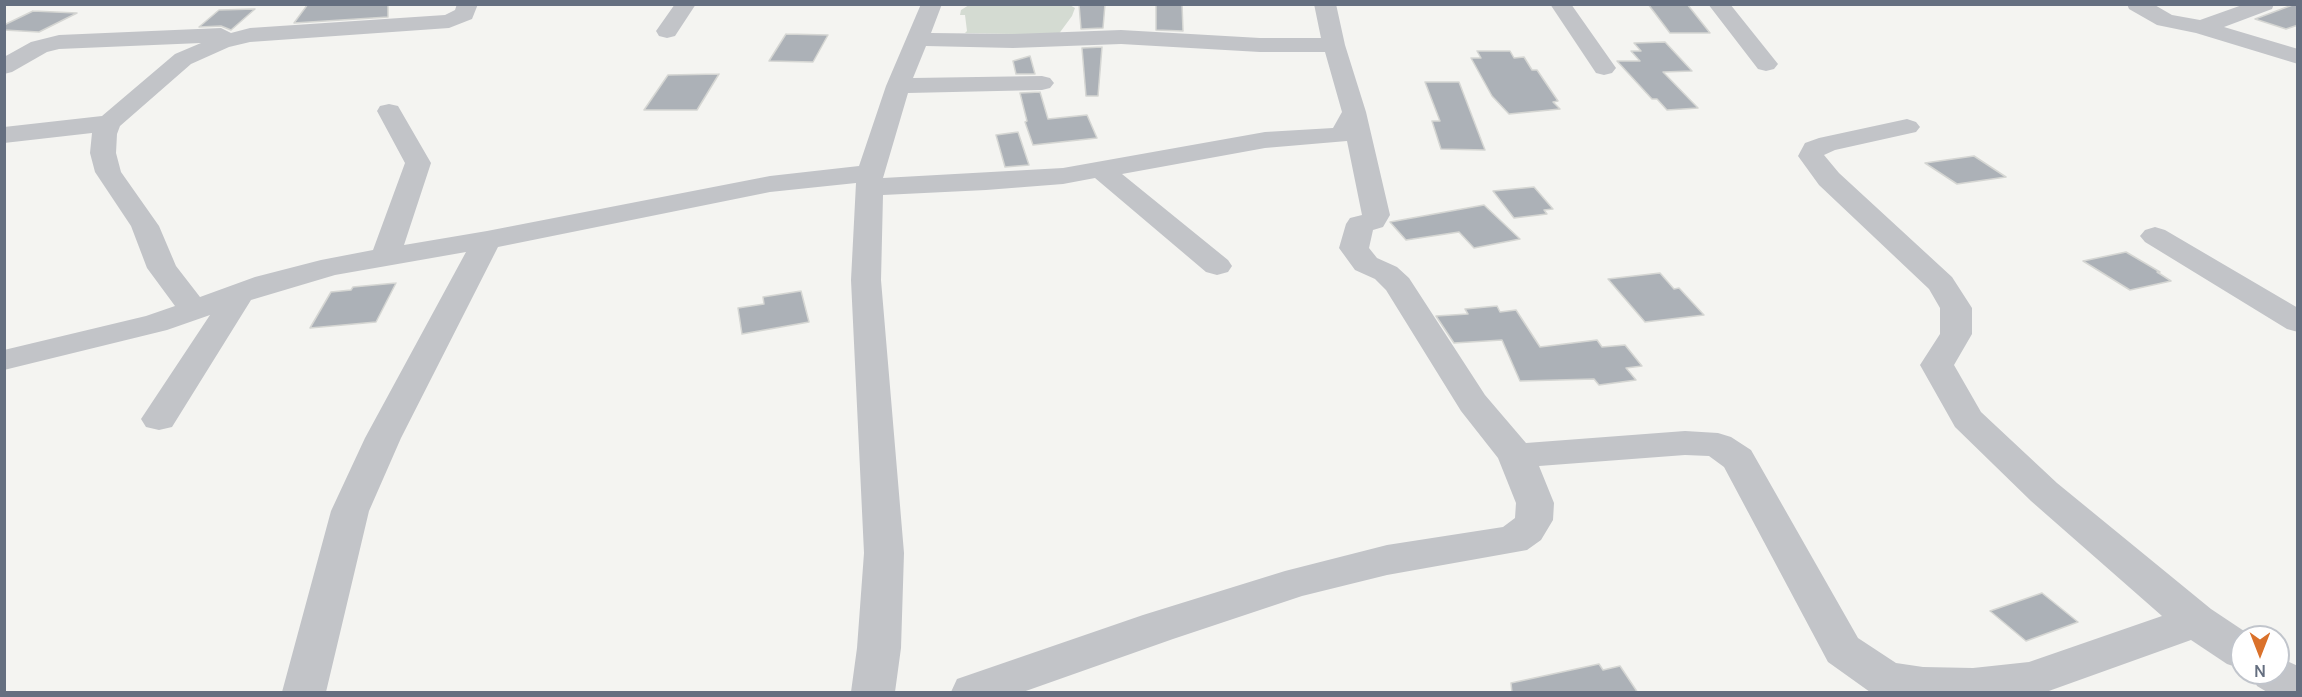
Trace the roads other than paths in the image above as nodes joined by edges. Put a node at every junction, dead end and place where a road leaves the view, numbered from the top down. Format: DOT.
graph roads {
  1 [pos="468,4"];
  2 [pos="686,4"];
  3 [pos="932,4"];
  4 [pos="1325,4"];
  5 [pos="1560,4"];
  6 [pos="1718,4"];
  7 [pos="2137,4"];
  8 [pos="2264,4"];
  9 [pos="2199,27"];
  10 [pos="667,32"];
  11 [pos="249,35"];
  12 [pos="918,39"];
  13 [pos="1334,45"];
  14 [pos="2298,57"];
  15 [pos="1766,64"];
  16 [pos="4,67"];
  17 [pos="1604,68"];
  18 [pos="1042,83"];
  19 [pos="898,86"];
  20 [pos="389,111"];
  21 [pos="1354,112"];
  22 [pos="109,123"];
  23 [pos="1907,127"];
  24 [pos="4,135"];
  25 [pos="1101,170"];
  26 [pos="870,180"];
  27 [pos="2155,236"];
  28 [pos="487,240"];
  29 [pos="385,257"];
  30 [pos="1217,266"];
  31 [pos="239,294"];
  32 [pos="194,310"];
  33 [pos="2298,322"];
  34 [pos="4,360"];
  35 [pos="159,419"];
  36 [pos="1516,456"];
  37 [pos="2196,621"];
  38 [pos="2230,644"];
  39 [pos="304,693"];
  40 [pos="873,693"];
  41 [pos="973,693"];
  1 -- 11 [label="street"];
  2 -- 10 [label="street"];
  3 -- 12 [label="street"];
  4 -- 13 [label="street"];
  5 -- 17 [label="street"];
  6 -- 15 [label="street"];
  7 -- 9 [label="street"];
  8 -- 9 [label="street"];
  9 -- 14 [label="street"];
  11 -- 16 [label="street"];
  11 -- 22 [label="street"];
  12 -- 13 [label="street"];
  12 -- 19 [label="street"];
  13 -- 21 [label="street"];
  18 -- 19 [label="street"];
  19 -- 26 [label="street"];
  20 -- 29 [label="street"];
  21 -- 25 [label="street"];
  21 -- 36 [label="street"];
  22 -- 24 [label="street"];
  22 -- 32 [label="street"];
  23 -- 37 [label="street"];
  25 -- 26 [label="street"];
  25 -- 30 [label="street"];
  26 -- 28 [label="street"];
  26 -- 40 [label="street"];
  27 -- 33 [label="street"];
  28 -- 29 [label="street"];
  28 -- 39 [label="street"];
  29 -- 31 [label="street"];
  31 -- 32 [label="street"];
  31 -- 35 [label="street"];
  32 -- 34 [label="street"];
  36 -- 37 [label="street"];
  36 -- 41 [label="street"];
  37 -- 38 [label="street"];
}
